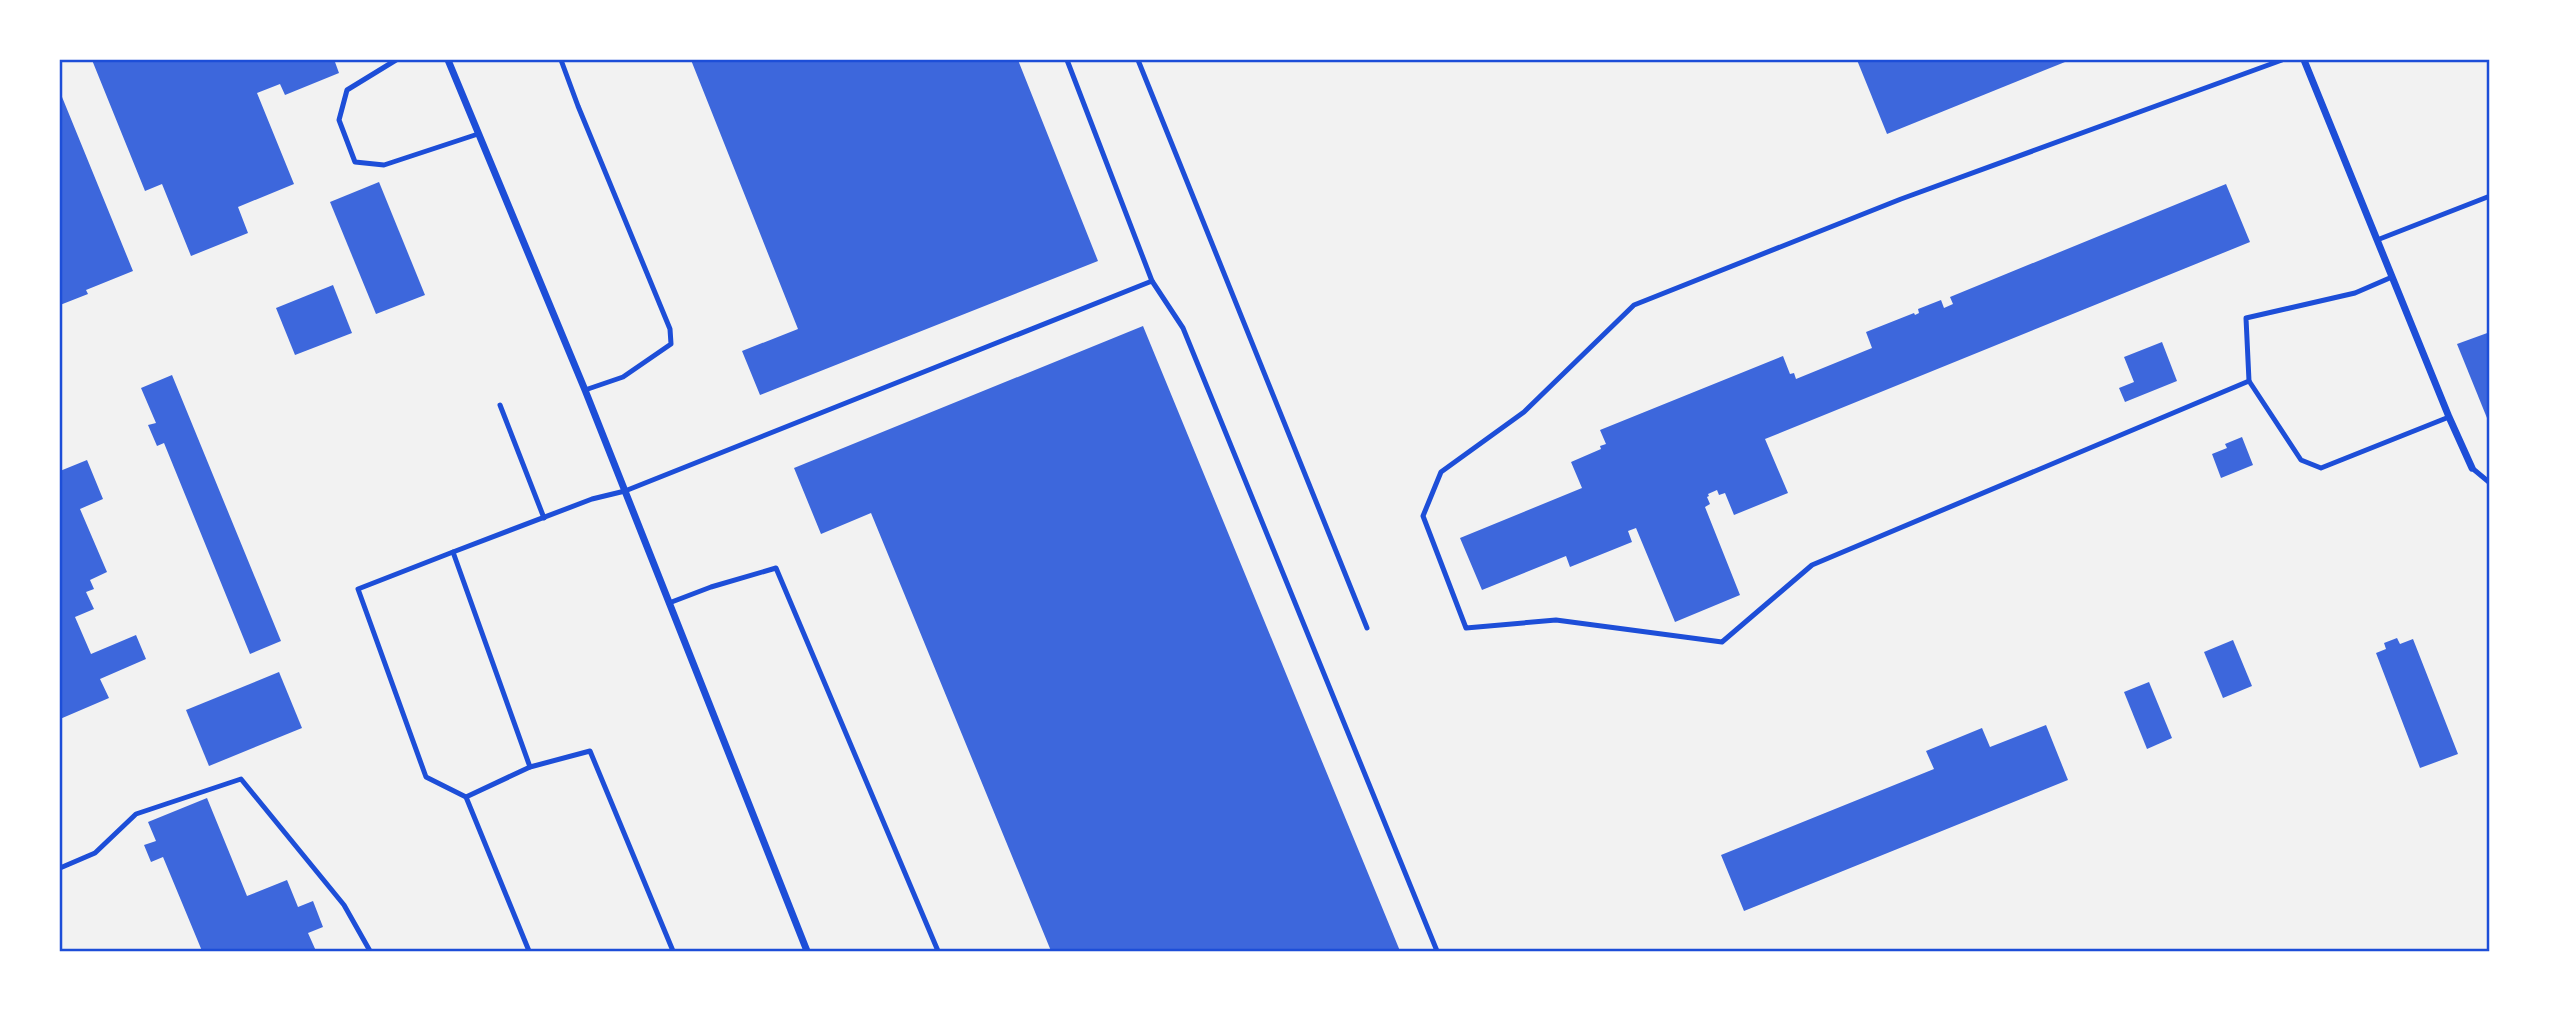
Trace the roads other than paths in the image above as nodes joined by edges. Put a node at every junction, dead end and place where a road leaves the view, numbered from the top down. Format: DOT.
graph roads {
  1 [pos="396,60"];
  2 [pos="448,60"];
  3 [pos="561,60"];
  4 [pos="1067,60"];
  5 [pos="1139,60"];
  6 [pos="2282,60"];
  7 [pos="2304,60"];
  8 [pos="478,134"];
  9 [pos="2490,196"];
  10 [pos="2377,240"];
  11 [pos="2392,277"];
  12 [pos="1152,281"];
  13 [pos="2249,381"];
  14 [pos="584,390"];
  15 [pos="500,405"];
  16 [pos="2449,417"];
  17 [pos="2472,468"];
  18 [pos="2490,483"];
  19 [pos="625,491"];
  20 [pos="544,518"];
  21 [pos="453,552"];
  22 [pos="669,603"];
  23 [pos="1367,628"];
  24 [pos="530,767"];
  25 [pos="466,797"];
  26 [pos="60,868"];
  27 [pos="370,951"];
  28 [pos="529,951"];
  29 [pos="673,951"];
  30 [pos="807,951"];
  31 [pos="938,951"];
  32 [pos="1437,951"];
  1 -- 8 [label="lane"];
  2 -- 8 [label="street"];
  3 -- 14 [label="lane"];
  4 -- 12 [label="lane"];
  5 -- 23 [label="lane"];
  6 -- 13 [label="lane"];
  7 -- 10 [label="street"];
  8 -- 14 [label="street"];
  9 -- 10 [label="lane"];
  10 -- 11 [label="street"];
  11 -- 13 [label="lane"];
  11 -- 16 [label="street"];
  12 -- 19 [label="lane"];
  12 -- 32 [label="lane"];
  13 -- 16 [label="lane"];
  14 -- 19 [label="street"];
  15 -- 20 [label="lane"];
  16 -- 17 [label="street"];
  17 -- 18 [label="lane"];
  19 -- 20 [label="lane"];
  19 -- 22 [label="street"];
  20 -- 21 [label="lane"];
  21 -- 24 [label="lane"];
  21 -- 25 [label="lane"];
  22 -- 30 [label="street"];
  22 -- 31 [label="lane"];
  24 -- 25 [label="lane"];
  24 -- 29 [label="lane"];
  25 -- 28 [label="lane"];
  26 -- 27 [label="lane"];
}
